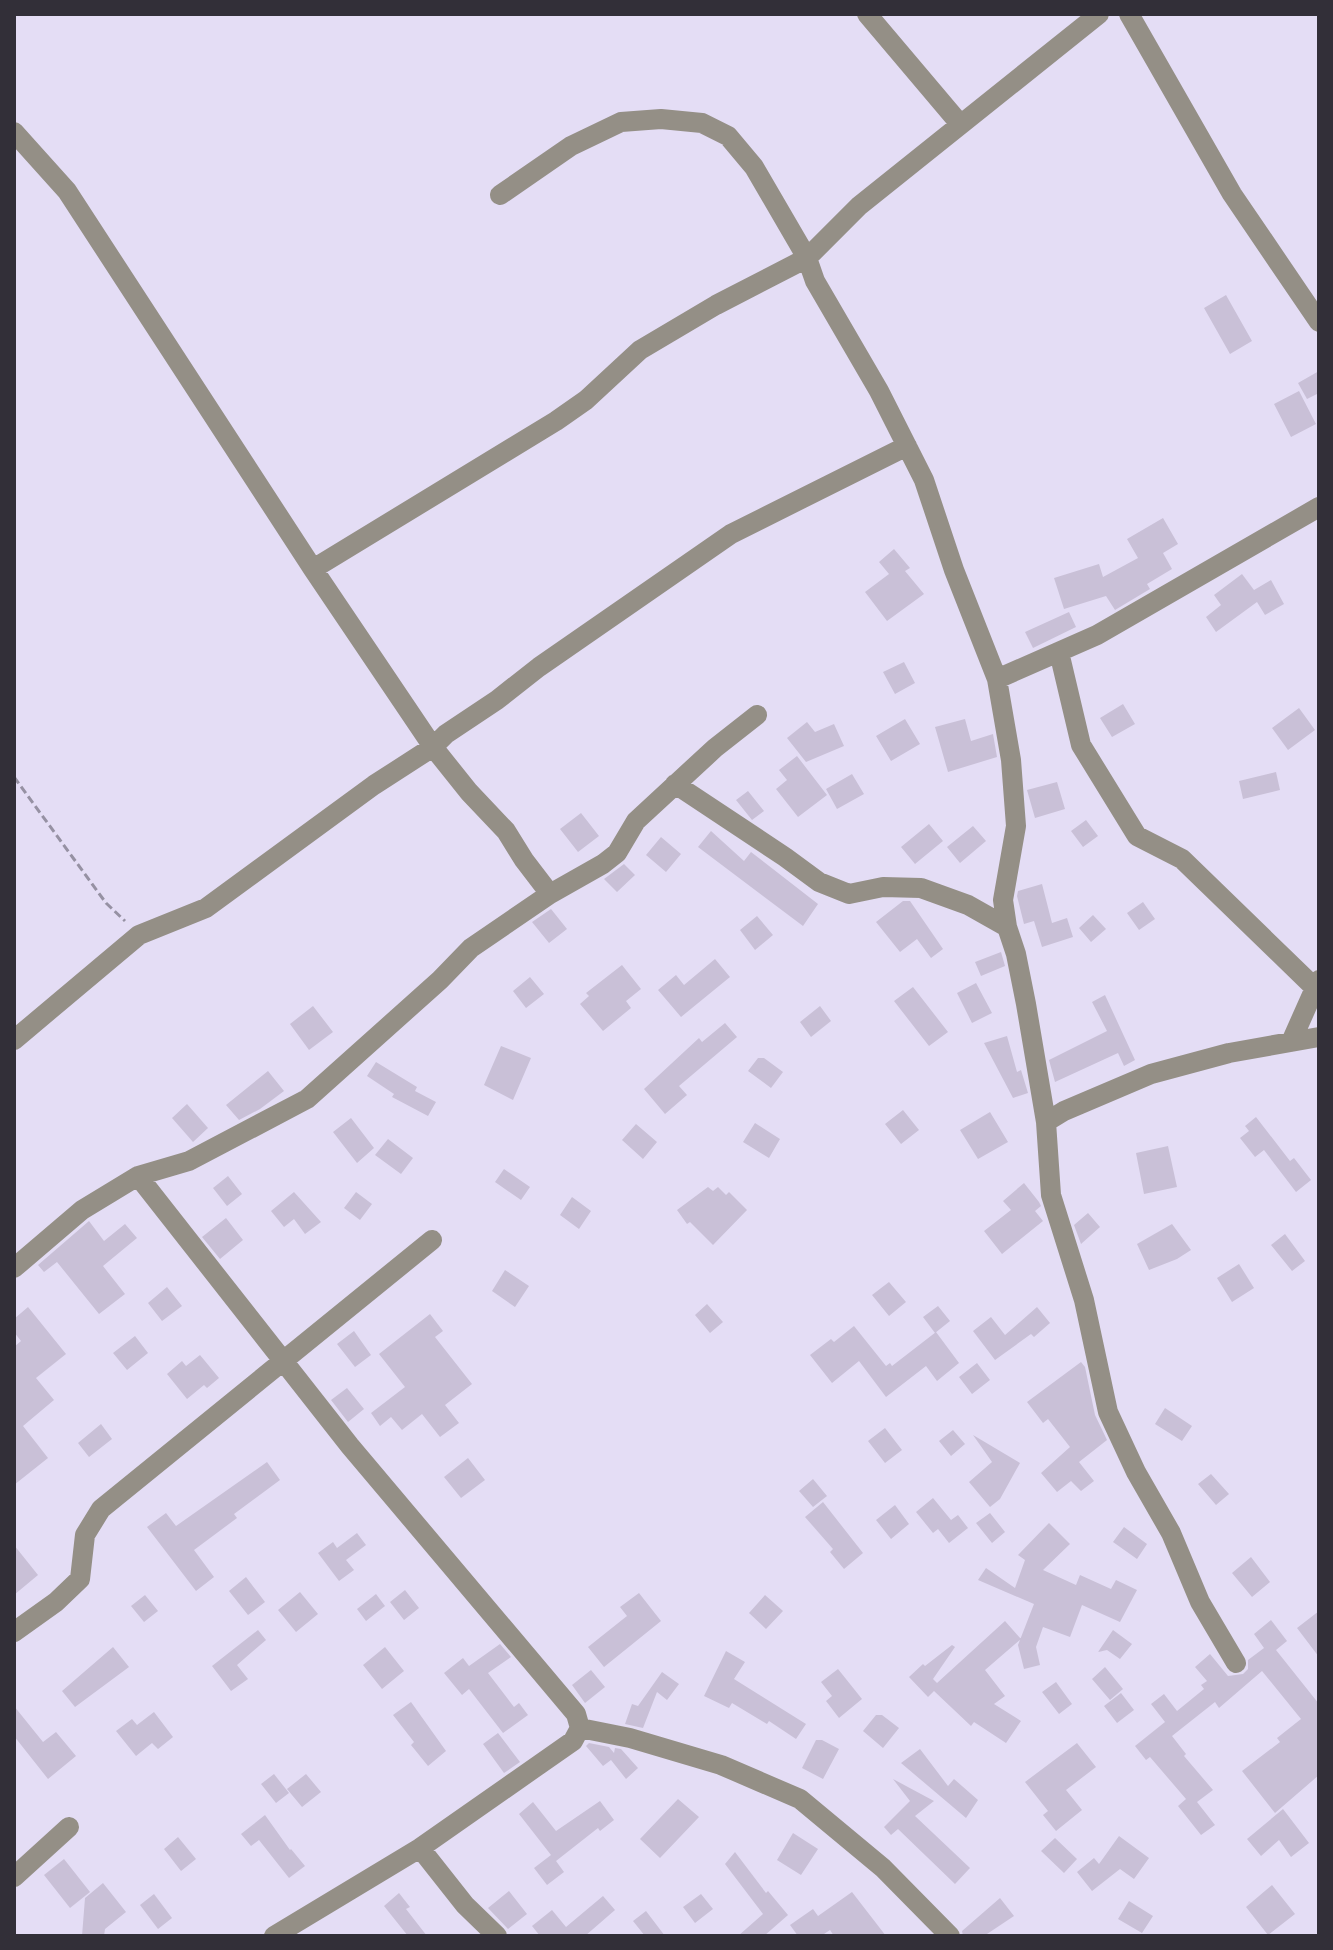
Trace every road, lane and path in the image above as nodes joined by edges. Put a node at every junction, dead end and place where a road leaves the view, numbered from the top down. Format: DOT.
graph roads {
  1 [pos="867,14"];
  2 [pos="1099,14"];
  3 [pos="1129,14"];
  4 [pos="960,124"];
  5 [pos="14,132"];
  6 [pos="500,195"];
  7 [pos="807,258"];
  8 [pos="1319,322"];
  9 [pos="907,446"];
  10 [pos="1319,507"];
  11 [pos="313,569"];
  12 [pos="1059,652"];
  13 [pos="997,679"];
  14 [pos="757,715"];
  15 [pos="433,747"];
  16 [pos="14,777"];
  17 [pos="675,784"];
  18 [pos="550,894"];
  19 [pos="1007,927"];
  20 [pos="139,935"];
  21 [pos="1318,986"];
  22 [pos="1319,1037"];
  23 [pos="14,1040"];
  24 [pos="1291,1042"];
  25 [pos="1046,1122"];
  26 [pos="138,1176"];
  27 [pos="432,1240"];
  28 [pos="14,1268"];
  29 [pos="282,1359"];
  30 [pos="14,1632"];
  31 [pos="1236,1663"];
  32 [pos="580,1728"];
  33 [pos="69,1827"];
  34 [pos="420,1848"];
  35 [pos="14,1877"];
  36 [pos="274,1936"];
  37 [pos="497,1936"];
  38 [pos="950,1936"];
  1 -- 4 [label="street"];
  2 -- 4 [label="street"];
  3 -- 8 [label="street"];
  4 -- 7 [label="street"];
  5 -- 11 [label="street"];
  6 -- 7 [label="street"];
  7 -- 9 [label="street"];
  7 -- 11 [label="street"];
  9 -- 13 [label="street"];
  9 -- 15 [label="street"];
  10 -- 12 [label="street"];
  11 -- 15 [label="street"];
  12 -- 13 [label="street"];
  12 -- 21 [label="street"];
  13 -- 19 [label="street"];
  14 -- 17 [label="street"];
  15 -- 18 [label="street"];
  15 -- 20 [label="street"];
  16 -- 20 [label="path"];
  17 -- 18 [label="street"];
  17 -- 19 [label="street"];
  18 -- 26 [label="street"];
  19 -- 25 [label="street"];
  20 -- 23 [label="street"];
  21 -- 24 [label="street"];
  22 -- 24 [label="street"];
  24 -- 25 [label="street"];
  25 -- 31 [label="street"];
  26 -- 28 [label="street"];
  26 -- 29 [label="street"];
  27 -- 29 [label="street"];
  29 -- 30 [label="street"];
  29 -- 32 [label="street"];
  32 -- 34 [label="street"];
  32 -- 38 [label="street"];
  33 -- 35 [label="street"];
  34 -- 36 [label="street"];
  34 -- 37 [label="street"];
}
